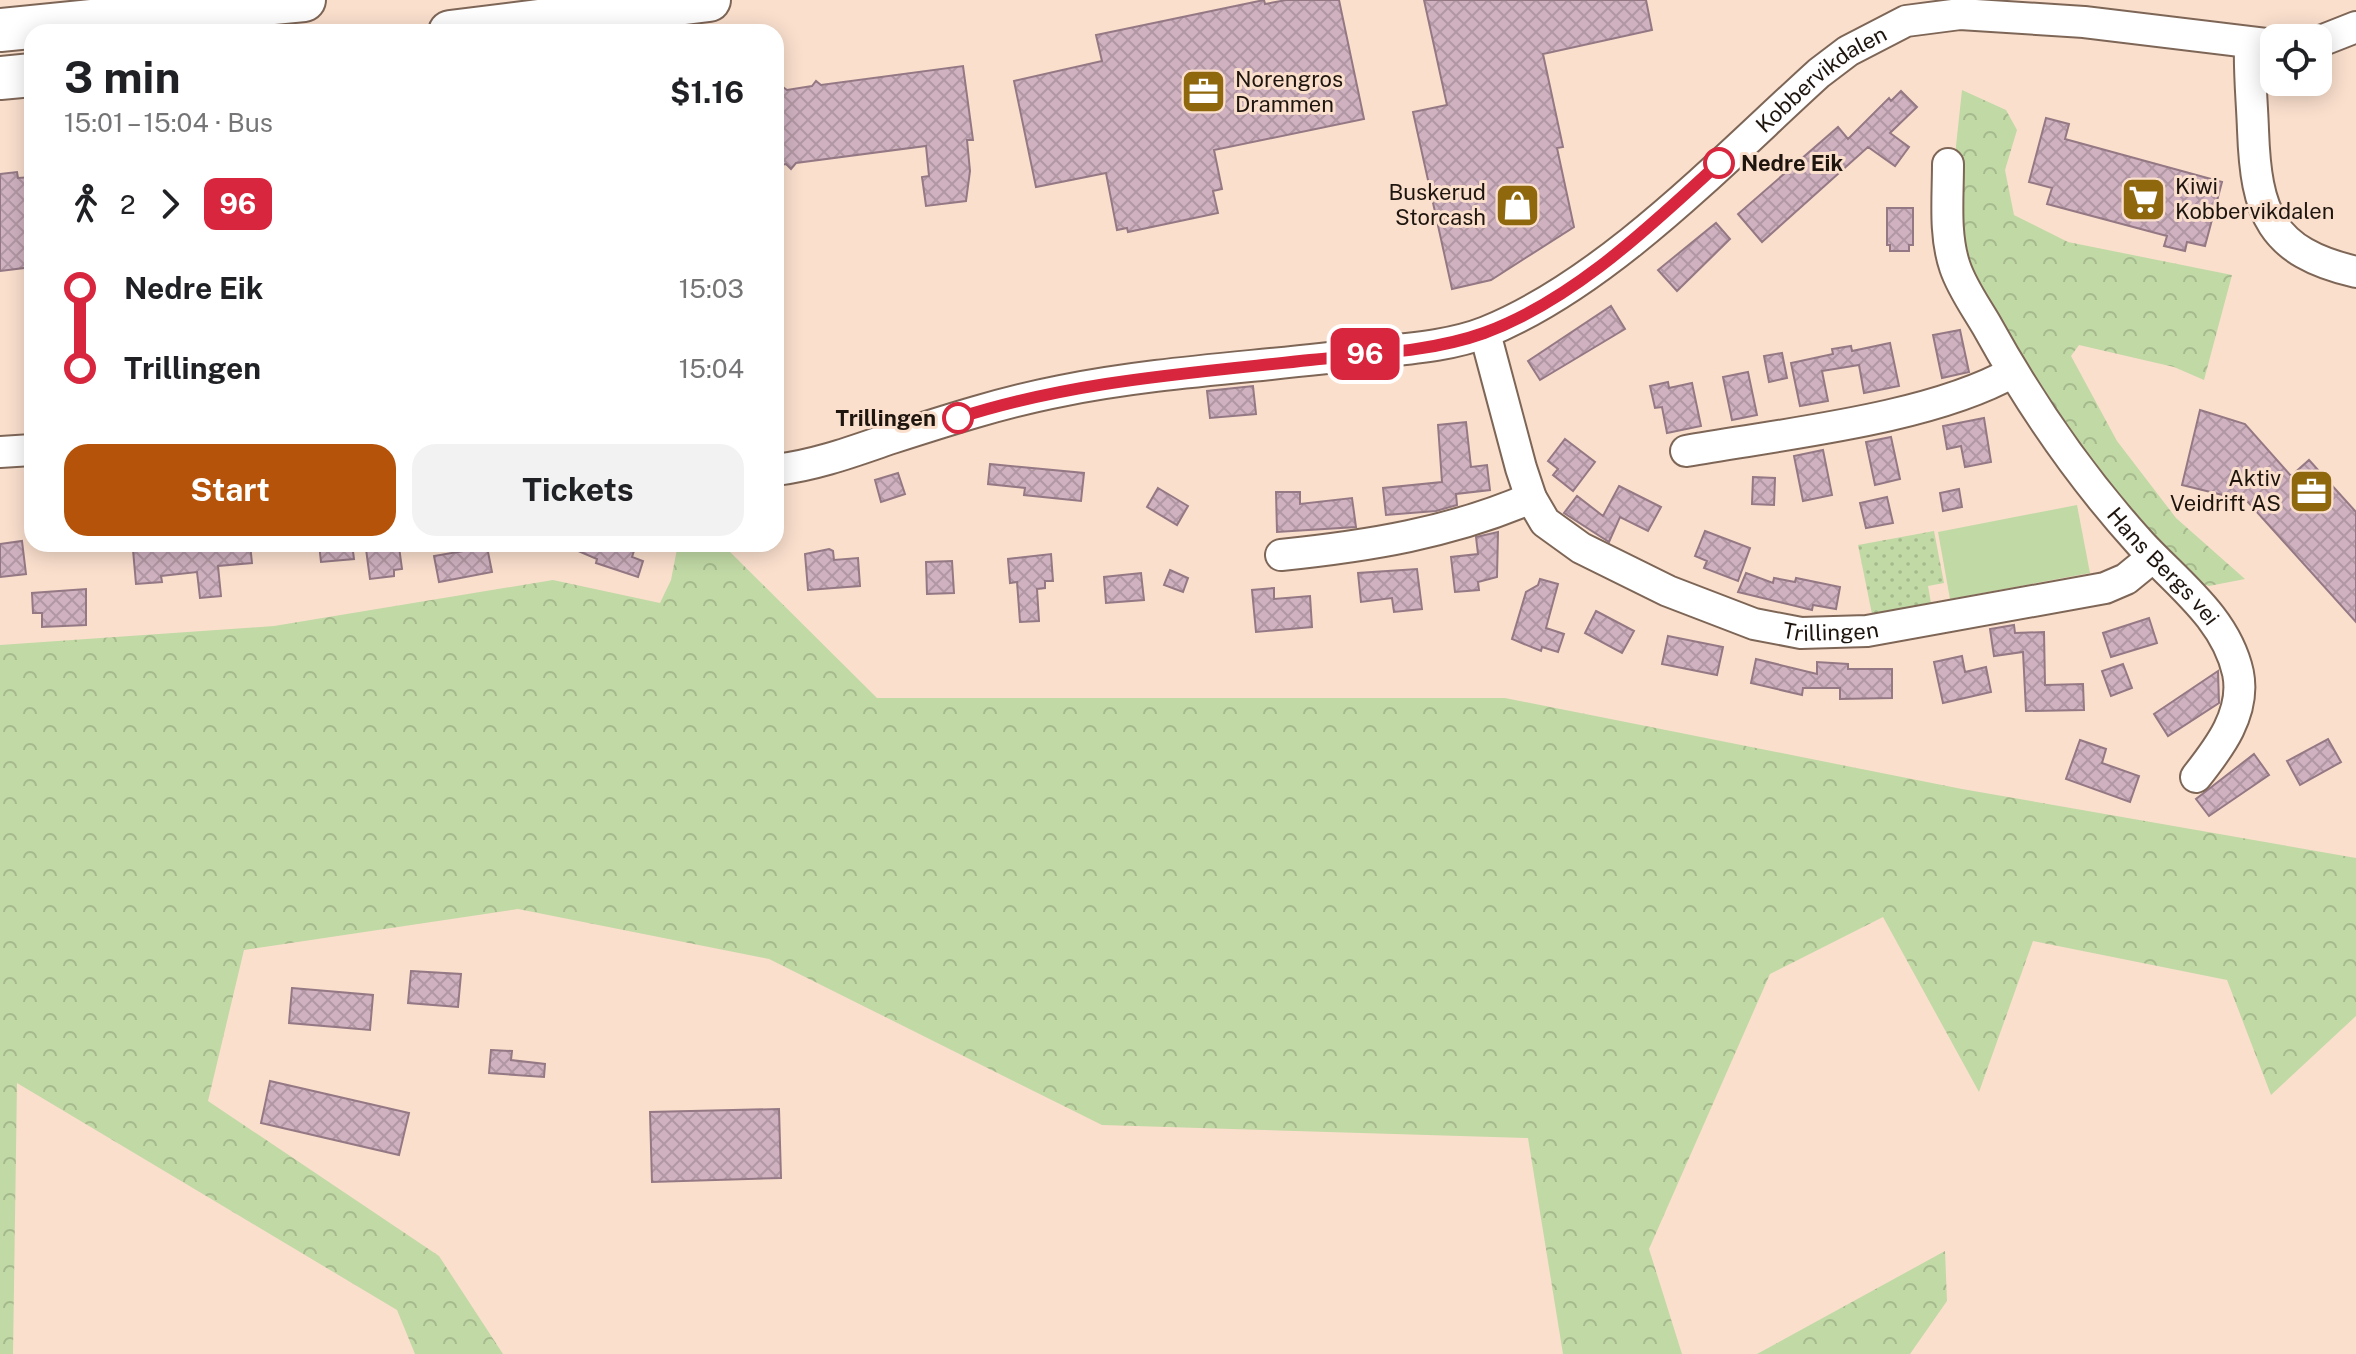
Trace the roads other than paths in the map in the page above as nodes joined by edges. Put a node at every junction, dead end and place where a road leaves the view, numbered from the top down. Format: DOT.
graph roads {
  1 [pos="304,0"];
  2 [pos="709,0"];
  3 [pos="0,3"];
  4 [pos="161,14"];
  5 [pos="60,24"];
  6 [pos="515,24"];
  7 [pos="2355,26"];
  8 [pos="24,28"];
  9 [pos="0,30"];
  10 [pos="2332,36"];
  11 [pos="2260,44"];
  12 [pos="2260,72"];
  13 [pos="24,76"];
  14 [pos="0,78"];
  15 [pos="1948,164"];
  16 [pos="2356,272"];
  17 [pos="1485,333"];
  18 [pos="2013,372"];
  19 [pos="24,450"];
  20 [pos="1686,451"];
  21 [pos="0,452"];
  22 [pos="784,468"];
  23 [pos="1531,498"];
  24 [pos="1281,555"];
  25 [pos="2153,557"];
  26 [pos="2196,777"];
  1 -- 4 [label="highway"];
  2 -- 6 [label="highway"];
  3 -- 4 [label="highway"];
  4 -- 5 [label="highway"];
  7 -- 10 [label="street"];
  8 -- 9 [label="highway"];
  11 -- 17 [label="street, Kobbervikdalen"];
  12 -- 16 [label="street"];
  13 -- 14 [label="highway"];
  15 -- 18 [label="street, Hans Bergs vei"];
  17 -- 22 [label="street, Kobbervikdalen"];
  17 -- 23 [label="street, Trillingen"];
  18 -- 20 [label="street"];
  18 -- 25 [label="street, Hans Bergs vei"];
  19 -- 21 [label="street"];
  23 -- 24 [label="street"];
  23 -- 25 [label="street, Trillingen"];
  25 -- 26 [label="street, Hans Bergs vei"];
}
